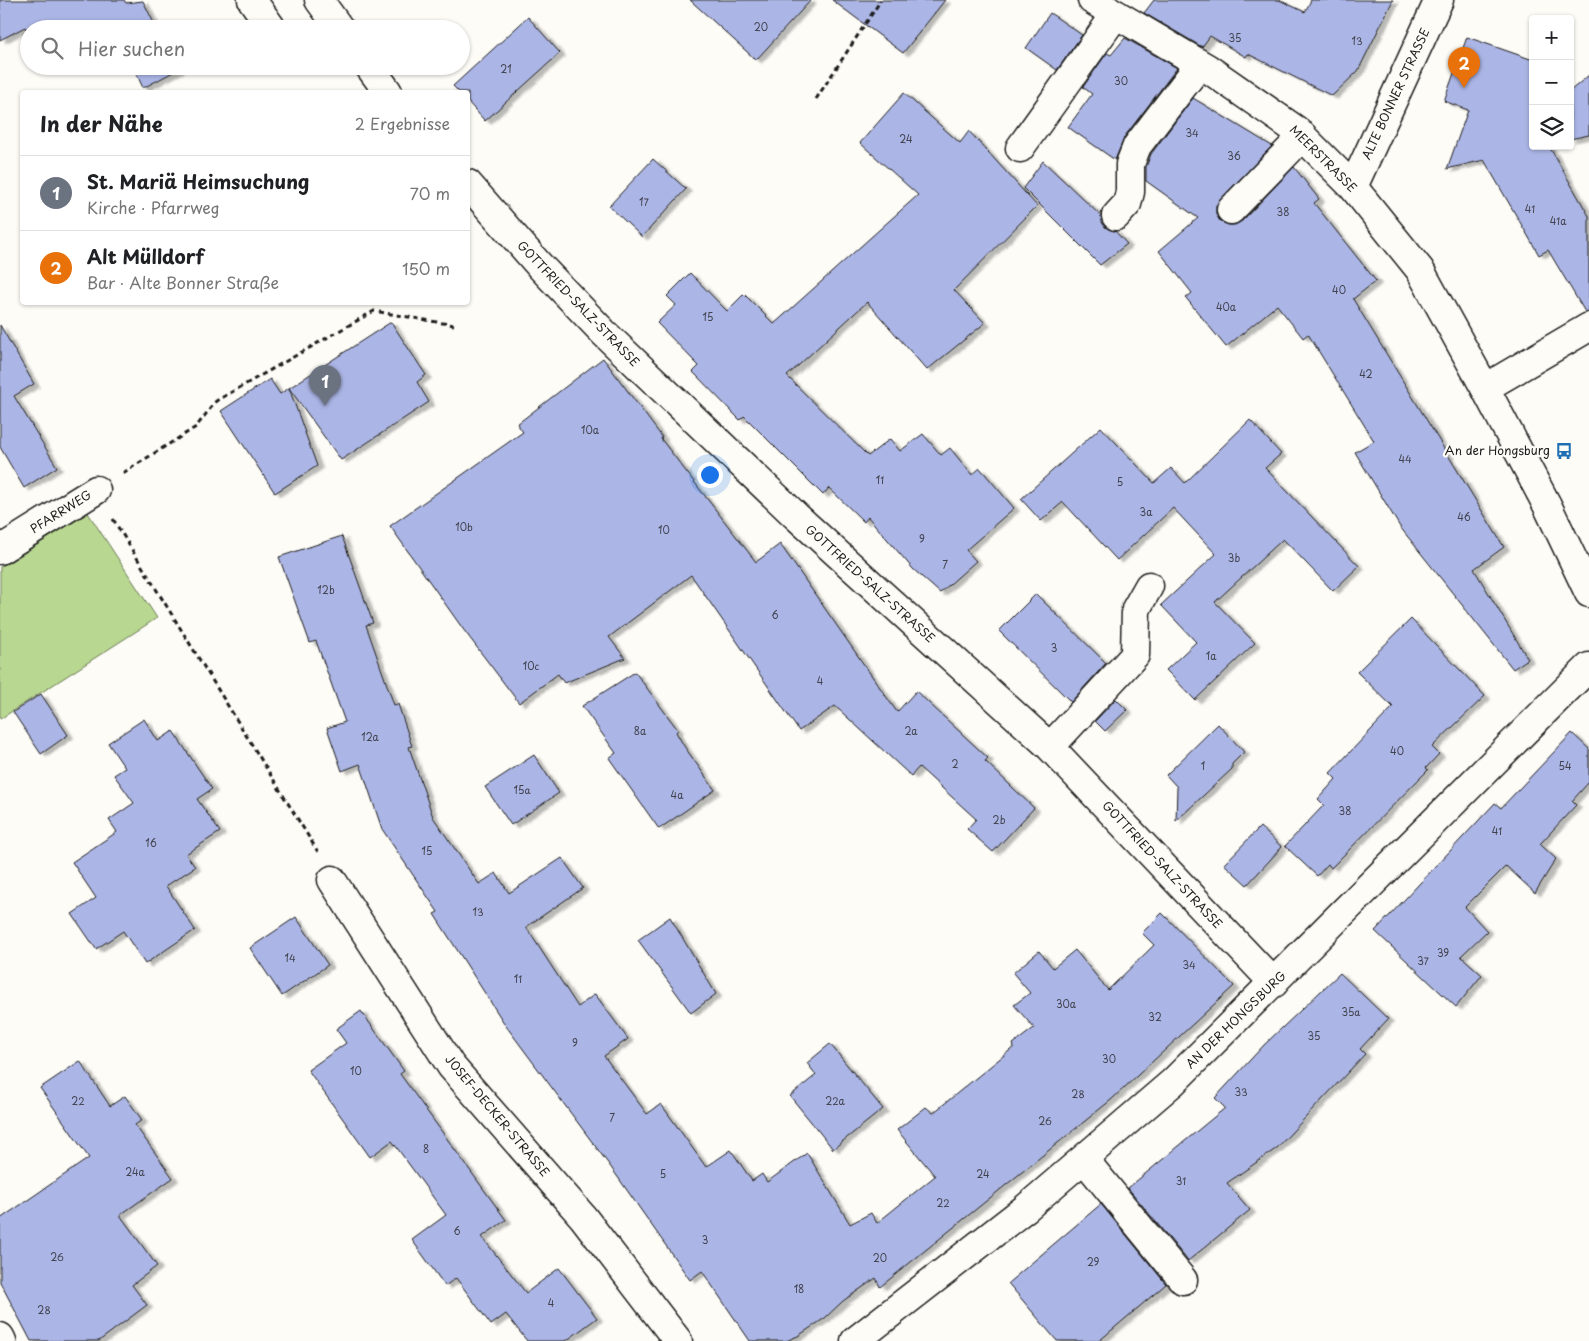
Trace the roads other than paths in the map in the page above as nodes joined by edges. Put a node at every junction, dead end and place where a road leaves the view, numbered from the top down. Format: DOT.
graph roads {
  1 [pos="252,0"];
  2 [pos="319,0"];
  3 [pos="1092,0"];
  4 [pos="1439,0"];
  5 [pos="1116,14"];
  6 [pos="266,20"];
  7 [pos="333,20"];
  8 [pos="1200,64"];
  9 [pos="376,75"];
  10 [pos="387,90"];
  11 [pos="1303,136"];
  12 [pos="1020,148"];
  13 [pos="470,186"];
  14 [pos="1353,187"];
  15 [pos="1231,210"];
  16 [pos="1116,216"];
  17 [pos="1589,327"];
  18 [pos="1485,388"];
  19 [pos="96,490"];
  20 [pos="0,550"];
  21 [pos="1149,586"];
  22 [pos="1589,593"];
  23 [pos="1589,667"];
  24 [pos="1050,747"];
  25 [pos="332,880"];
  26 [pos="1274,983"];
  27 [pos="1084,1159"];
  28 [pos="1183,1280"];
  29 [pos="0,1338"];
  30 [pos="2,1341"];
  31 [pos="678,1341"];
  32 [pos="854,1341"];
  1 -- 6 [label="street"];
  2 -- 7 [label="street"];
  3 -- 5 [label="street, MEERSTRASSE"];
  4 -- 14 [label="street, ALTE BONNER STRASSE"];
  5 -- 8 [label="street, MEERSTRASSE"];
  5 -- 12 [label="street"];
  8 -- 11 [label="street, MEERSTRASSE"];
  8 -- 16 [label="street"];
  9 -- 10 [label="street"];
  11 -- 14 [label="street, MEERSTRASSE"];
  11 -- 15 [label="street"];
  13 -- 24 [label="street, GOTTFRIED-SALZ-STRASSE"];
  14 -- 18 [label="street, MEERSTRASSE"];
  17 -- 18 [label="street"];
  18 -- 22 [label="street, MEERSTRASSE"];
  19 -- 20 [label="street, PFARRWEG"];
  21 -- 24 [label="street"];
  23 -- 26 [label="street, AN DER HONGSBURG"];
  24 -- 26 [label="street, GOTTFRIED-SALZ-STRASSE"];
  25 -- 31 [label="street, JOSEF-DECKER-STRASSE"];
  26 -- 27 [label="street, AN DER HONGSBURG"];
  27 -- 28 [label="street"];
  27 -- 32 [label="street, AN DER HONGSBURG"];
  29 -- 30 [label="street"];
}
